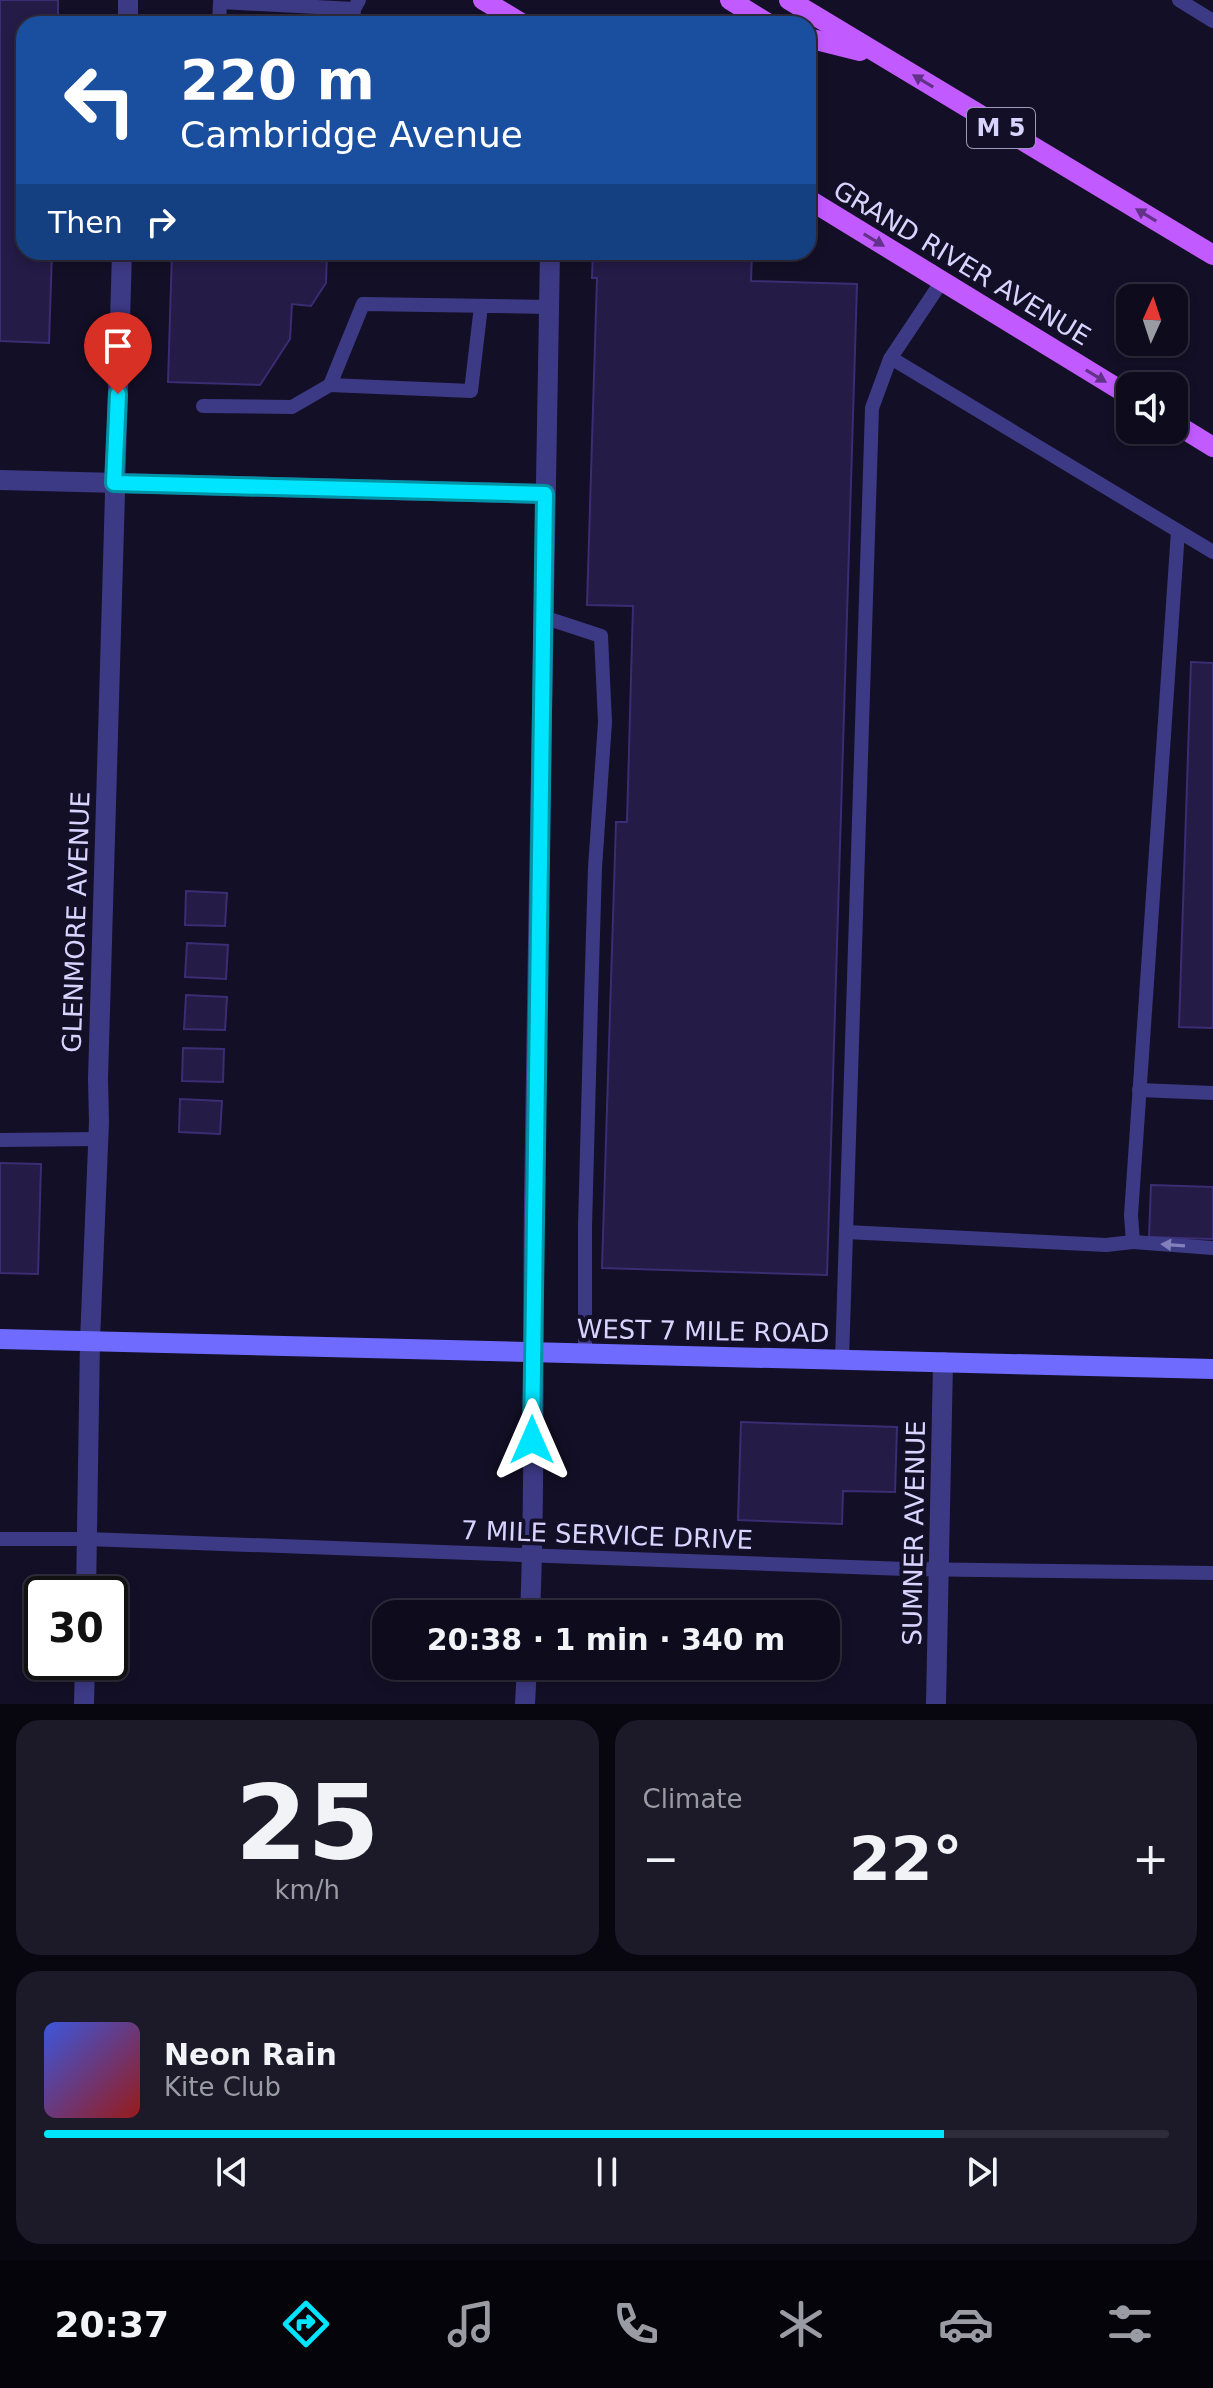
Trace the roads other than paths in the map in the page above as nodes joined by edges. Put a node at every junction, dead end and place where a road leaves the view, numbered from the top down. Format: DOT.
graph roads {
  1 [pos="483,0"];
  2 [pos="730,0"];
  3 [pos="789,0"];
  4 [pos="1179,0"];
  5 [pos="220,1"];
  6 [pos="355,11"];
  7 [pos="510,16"];
  8 [pos="756,16"];
  9 [pos="815,16"];
  10 [pos="816,16"];
  11 [pos="1213,21"];
  12 [pos="816,40"];
  13 [pos="883,57"];
  14 [pos="816,204"];
  15 [pos="1213,255"];
  16 [pos="122,260"];
  17 [pos="550,260"];
  18 [pos="942,281"];
  19 [pos="481,306"];
  20 [pos="549,307"];
  21 [pos="891,358"];
  22 [pos="330,385"];
  23 [pos="1116,387"];
  24 [pos="203,406"];
  25 [pos="1188,432"];
  26 [pos="1213,447"];
  27 [pos="0,480"];
  28 [pos="114,483"];
  29 [pos="545,494"];
  30 [pos="1178,531"];
  31 [pos="1213,552"];
  32 [pos="543,617"];
  33 [pos="1139,1090"];
  34 [pos="1213,1093"];
  35 [pos="98,1139"];
  36 [pos="0,1140"];
  37 [pos="846,1232"];
  38 [pos="1133,1242"];
  39 [pos="1213,1248"];
  40 [pos="0,1339"];
  41 [pos="90,1341"];
  42 [pos="532,1353"];
  43 [pos="585,1354"];
  44 [pos="842,1360"];
  45 [pos="943,1362"];
  46 [pos="1213,1369"];
  47 [pos="0,1537"];
  48 [pos="88,1538"];
  49 [pos="533,1557"];
  50 [pos="941,1569"];
  51 [pos="1213,1573"];
  52 [pos="87,1576"];
  53 [pos="531,1600"];
  54 [pos="85,1680"];
  55 [pos="526,1680"];
  56 [pos="84,1704"];
  57 [pos="525,1704"];
  58 [pos="936,1704"];
  1 -- 7 [label="main road"];
  2 -- 8 [label="main road"];
  3 -- 9 [label="main road, M 5"];
  4 -- 11 [label="lane"];
  5 -- 6 [label="lane"];
  10 -- 13 [label="main road, M 5"];
  12 -- 13 [label="main road"];
  15 -- 13 [label="main road, M 5, one-way"];
  14 -- 18 [label="main road, GRAND RIVER AVENUE, one-way"];
  16 -- 28 [label="street, GLENMORE AVENUE"];
  17 -- 20 [label="street"];
  18 -- 21 [label="lane"];
  18 -- 23 [label="main road, GRAND RIVER AVENUE, one-way"];
  19 -- 20 [label="lane"];
  19 -- 22 [label="lane"];
  19 -- 22 [label="lane"];
  20 -- 29 [label="street"];
  21 -- 30 [label="lane"];
  21 -- 37 [label="lane"];
  22 -- 24 [label="lane"];
  25 -- 26 [label="main road"];
  27 -- 28 [label="street"];
  28 -- 29 [label="street"];
  28 -- 35 [label="street, GLENMORE AVENUE"];
  29 -- 32 [label="street"];
  30 -- 31 [label="lane"];
  30 -- 33 [label="lane"];
  32 -- 42 [label="street"];
  32 -- 43 [label="lane"];
  33 -- 34 [label="lane"];
  33 -- 38 [label="lane"];
  35 -- 36 [label="lane"];
  35 -- 41 [label="street, GLENMORE AVENUE"];
  37 -- 38 [label="lane"];
  37 -- 44 [label="lane"];
  39 -- 38 [label="lane, one-way"];
  40 -- 41 [label="main road, WEST 7 MILE ROAD"];
  41 -- 42 [label="main road, WEST 7 MILE ROAD"];
  41 -- 48 [label="street, GLENMORE AVENUE"];
  42 -- 43 [label="main road, WEST 7 MILE ROAD"];
  42 -- 49 [label="street"];
  43 -- 44 [label="main road, WEST 7 MILE ROAD"];
  44 -- 45 [label="main road, WEST 7 MILE ROAD"];
  45 -- 46 [label="main road, WEST 7 MILE ROAD"];
  45 -- 50 [label="street, SUMNER AVENUE"];
  47 -- 48 [label="lane, 7 MILE SERVICE DRIVE"];
  48 -- 49 [label="lane, 7 MILE SERVICE DRIVE"];
  48 -- 52 [label="street, GLENMORE AVENUE"];
  49 -- 50 [label="lane, 7 MILE SERVICE DRIVE"];
  49 -- 53 [label="street"];
  50 -- 51 [label="lane, 7 MILE SERVICE DRIVE"];
  50 -- 58 [label="street, SUMNER AVENUE"];
  54 -- 56 [label="street"];
  55 -- 57 [label="street"];
}
